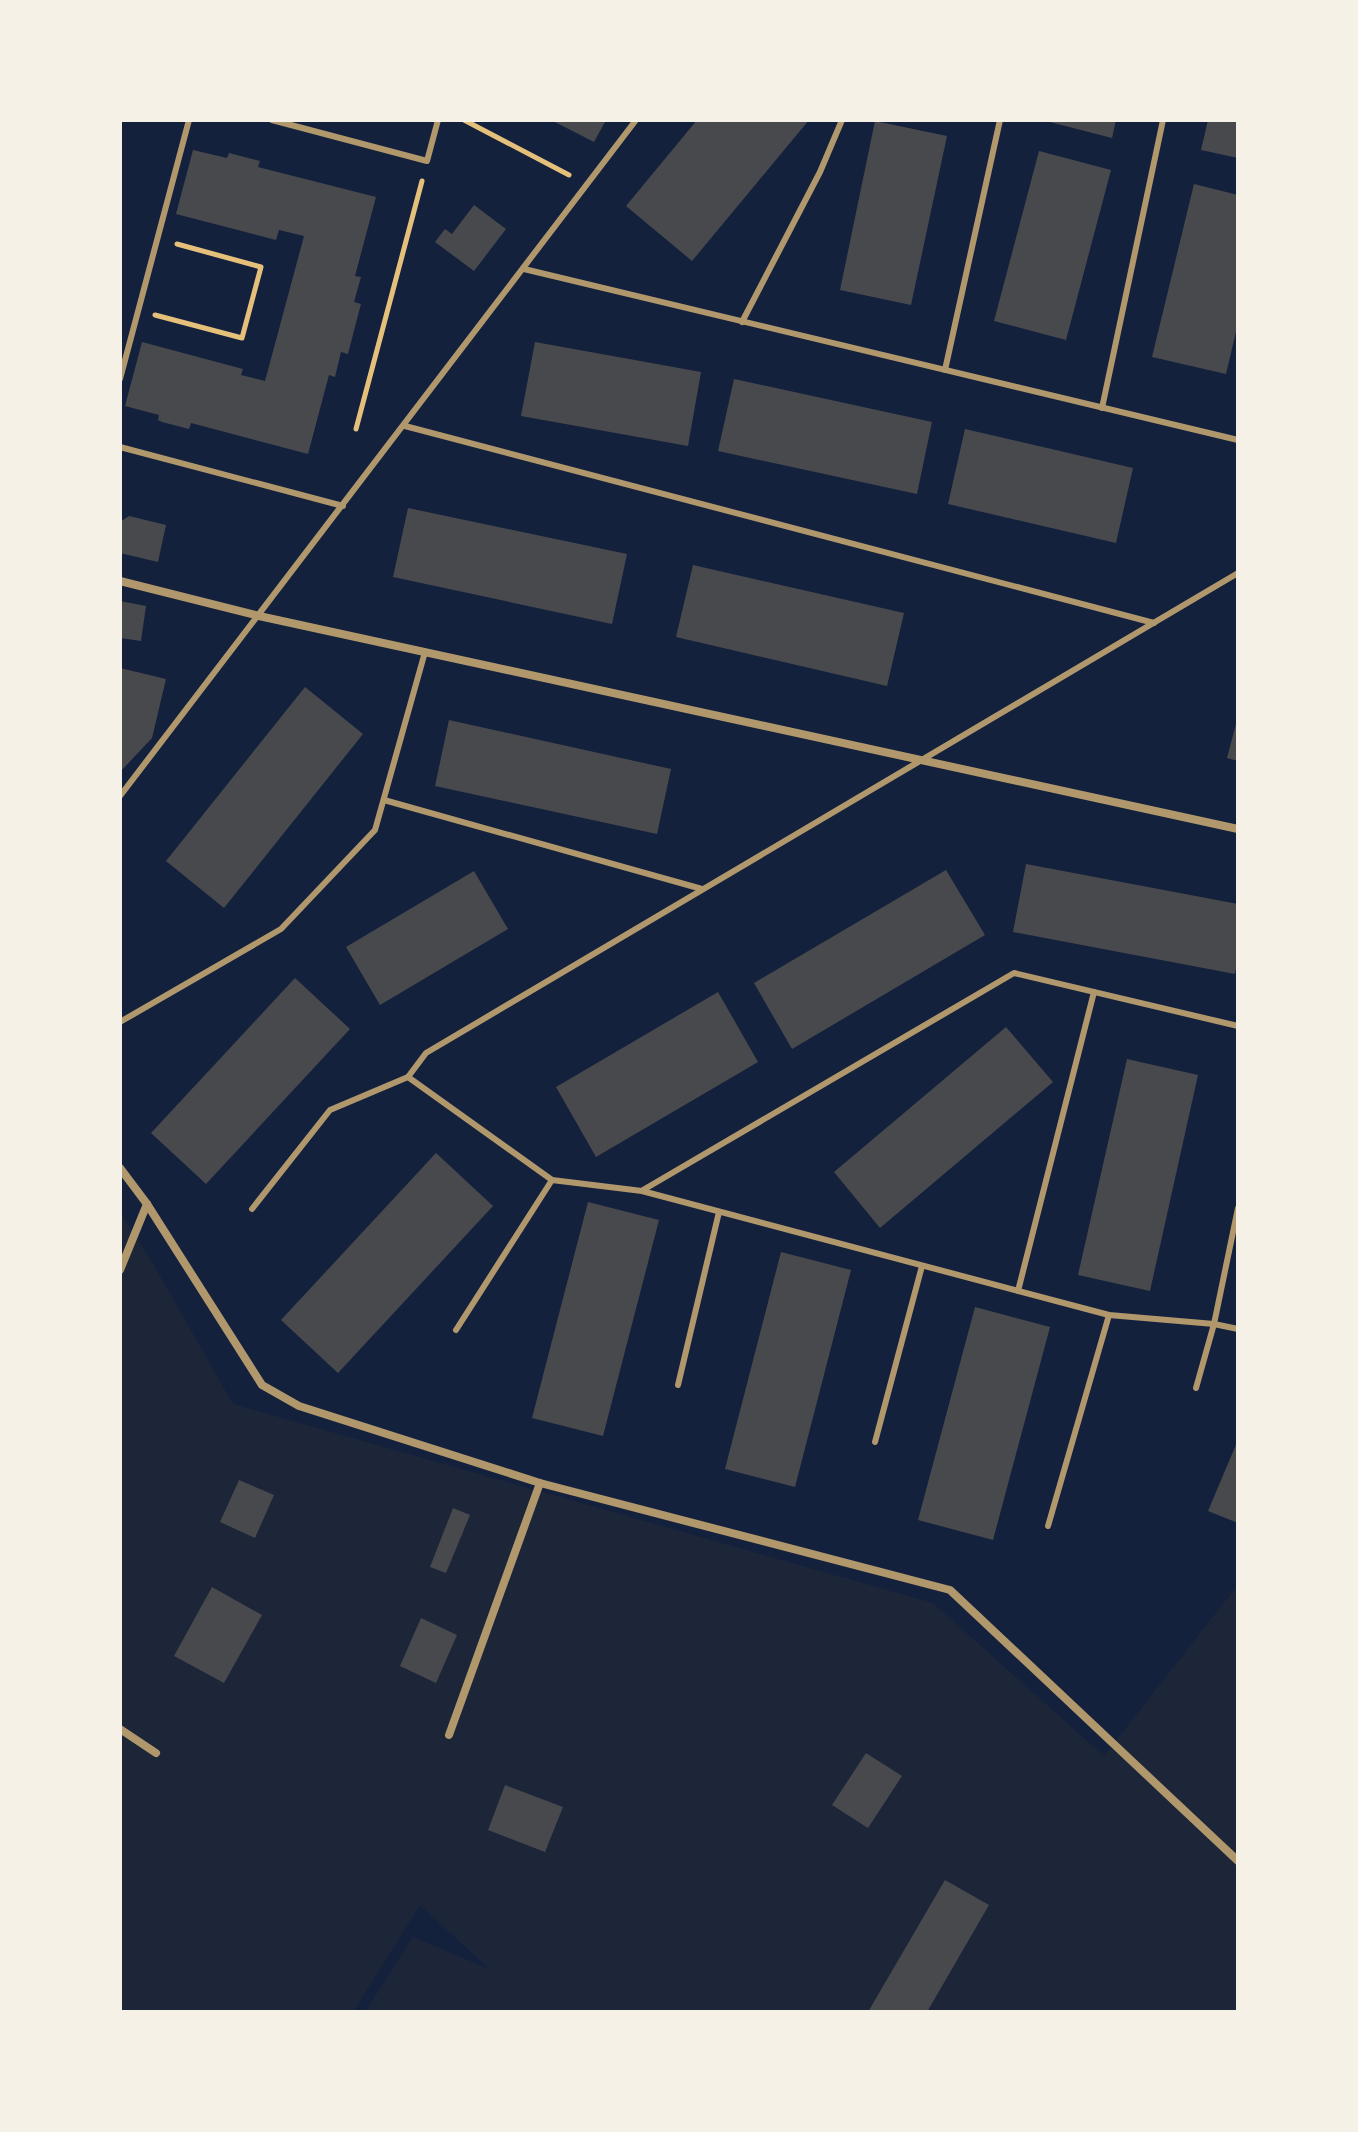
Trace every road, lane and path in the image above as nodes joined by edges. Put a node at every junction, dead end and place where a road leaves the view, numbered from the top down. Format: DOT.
graph roads {
  1 [pos="189,120"];
  2 [pos="272,120"];
  3 [pos="438,120"];
  4 [pos="464,120"];
  5 [pos="636,120"];
  6 [pos="842,120"];
  7 [pos="1000,120"];
  8 [pos="1163,120"];
  9 [pos="427,161"];
  10 [pos="588,185"];
  11 [pos="157,239"];
  12 [pos="524,269"];
  13 [pos="138,310"];
  14 [pos="742,322"];
  15 [pos="945,370"];
  16 [pos="120,379"];
  17 [pos="1102,408"];
  18 [pos="405,426"];
  19 [pos="356,429"];
  20 [pos="1238,440"];
  21 [pos="120,447"];
  22 [pos="343,506"];
  23 [pos="1238,573"];
  24 [pos="120,581"];
  25 [pos="259,616"];
  26 [pos="1154,623"];
  27 [pos="425,652"];
  28 [pos="921,758"];
  29 [pos="120,796"];
  30 [pos="384,800"];
  31 [pos="1238,829"];
  32 [pos="702,889"];
  33 [pos="1094,992"];
  34 [pos="120,1022"];
  35 [pos="1238,1026"];
  36 [pos="408,1077"];
  37 [pos="120,1168"];
  38 [pos="552,1180"];
  39 [pos="642,1191"];
  40 [pos="147,1204"];
  41 [pos="1238,1208"];
  42 [pos="252,1209"];
  43 [pos="719,1212"];
  44 [pos="922,1266"];
  45 [pos="120,1270"];
  46 [pos="1018,1291"];
  47 [pos="1109,1315"];
  48 [pos="1214,1324"];
  49 [pos="1238,1329"];
  50 [pos="456,1330"];
  51 [pos="678,1385"];
  52 [pos="1196,1388"];
  53 [pos="875,1442"];
  54 [pos="540,1483"];
  55 [pos="1048,1526"];
  56 [pos="120,1729"];
  57 [pos="449,1735"];
  58 [pos="156,1753"];
  59 [pos="1238,1861"];
  1 -- 11 [label="lane"];
  2 -- 9 [label="lane"];
  3 -- 9 [label="lane"];
  4 -- 10 [label="path"];
  5 -- 10 [label="lane"];
  6 -- 14 [label="lane"];
  7 -- 15 [label="lane"];
  8 -- 17 [label="lane"];
  9 -- 19 [label="path"];
  10 -- 12 [label="lane"];
  11 -- 13 [label="lane"];
  11 -- 13 [label="path"];
  12 -- 14 [label="lane"];
  12 -- 18 [label="lane"];
  13 -- 16 [label="lane"];
  14 -- 15 [label="lane"];
  15 -- 17 [label="lane"];
  17 -- 20 [label="lane"];
  18 -- 22 [label="lane"];
  18 -- 26 [label="lane"];
  21 -- 22 [label="lane"];
  22 -- 25 [label="lane"];
  23 -- 26 [label="lane"];
  24 -- 25 [label="street"];
  25 -- 27 [label="street"];
  25 -- 29 [label="lane"];
  26 -- 28 [label="lane"];
  27 -- 28 [label="street"];
  27 -- 30 [label="lane"];
  28 -- 31 [label="street"];
  28 -- 32 [label="lane"];
  30 -- 32 [label="lane"];
  30 -- 34 [label="lane"];
  32 -- 36 [label="lane"];
  33 -- 35 [label="lane"];
  33 -- 39 [label="lane"];
  33 -- 46 [label="lane"];
  36 -- 38 [label="lane"];
  36 -- 42 [label="lane"];
  37 -- 40 [label="street"];
  38 -- 39 [label="lane"];
  38 -- 50 [label="lane"];
  39 -- 43 [label="lane"];
  40 -- 45 [label="street"];
  40 -- 54 [label="street"];
  41 -- 48 [label="lane"];
  43 -- 44 [label="lane"];
  43 -- 51 [label="lane"];
  44 -- 46 [label="lane"];
  44 -- 53 [label="lane"];
  46 -- 47 [label="lane"];
  47 -- 48 [label="lane"];
  47 -- 55 [label="lane"];
  48 -- 49 [label="lane"];
  48 -- 52 [label="lane"];
  54 -- 57 [label="street"];
  54 -- 59 [label="street"];
  56 -- 58 [label="street"];
}
